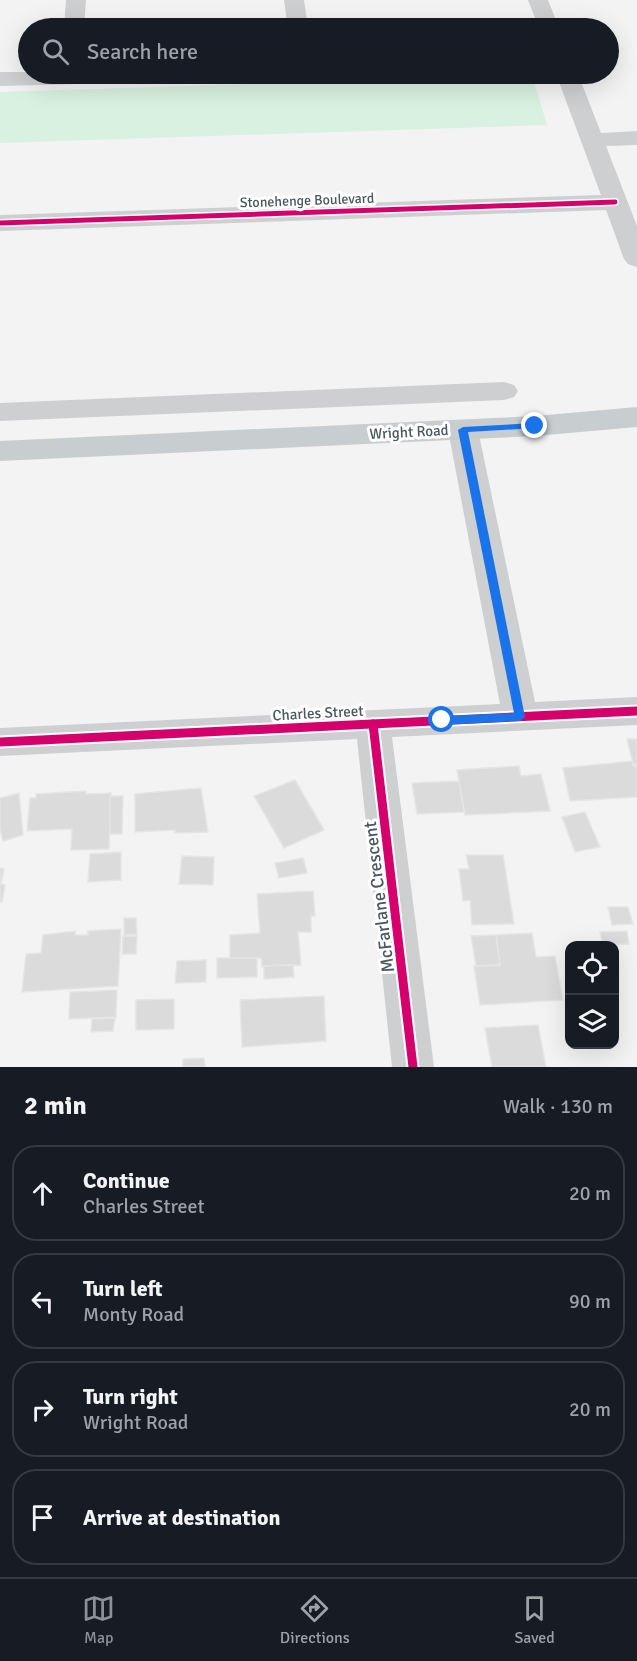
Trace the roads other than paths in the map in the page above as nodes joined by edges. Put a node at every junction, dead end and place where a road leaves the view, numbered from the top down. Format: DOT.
graph roads {
  1 [pos="76,0"];
  2 [pos="294,0"];
  3 [pos="538,0"];
  4 [pos="75,18"];
  5 [pos="297,18"];
  6 [pos="545,18"];
  7 [pos="18,78"];
  8 [pos="0,79"];
  9 [pos="571,84"];
  10 [pos="637,138"];
  11 [pos="593,140"];
  12 [pos="615,202"];
  13 [pos="0,223"];
  14 [pos="637,259"];
  15 [pos="504,391"];
  16 [pos="220,402"];
  17 [pos="0,412"];
  18 [pos="637,417"];
  19 [pos="463,430"];
  20 [pos="218,441"];
  21 [pos="0,451"];
  22 [pos="637,711"];
  23 [pos="520,717"];
  24 [pos="373,724"];
  25 [pos="0,742"];
  26 [pos="413,1067"];
  1 -- 4 [label="street"];
  2 -- 5 [label="street"];
  3 -- 6 [label="street"];
  7 -- 8 [label="street"];
  9 -- 11 [label="street"];
  10 -- 11 [label="street"];
  11 -- 12 [label="street"];
  12 -- 13 [label="street, Stonehenge Boulevard"];
  12 -- 14 [label="street"];
  15 -- 16 [label="street"];
  16 -- 17 [label="street"];
  16 -- 20 [label="street"];
  18 -- 19 [label="main road, Wright Road"];
  19 -- 20 [label="main road, Wright Road"];
  19 -- 23 [label="street"];
  20 -- 21 [label="main road, Wright Road"];
  22 -- 23 [label="street, Charles Street"];
  23 -- 24 [label="street, Charles Street"];
  24 -- 25 [label="street, Charles Street"];
  24 -- 26 [label="street, McFarlane Crescent"];
}
